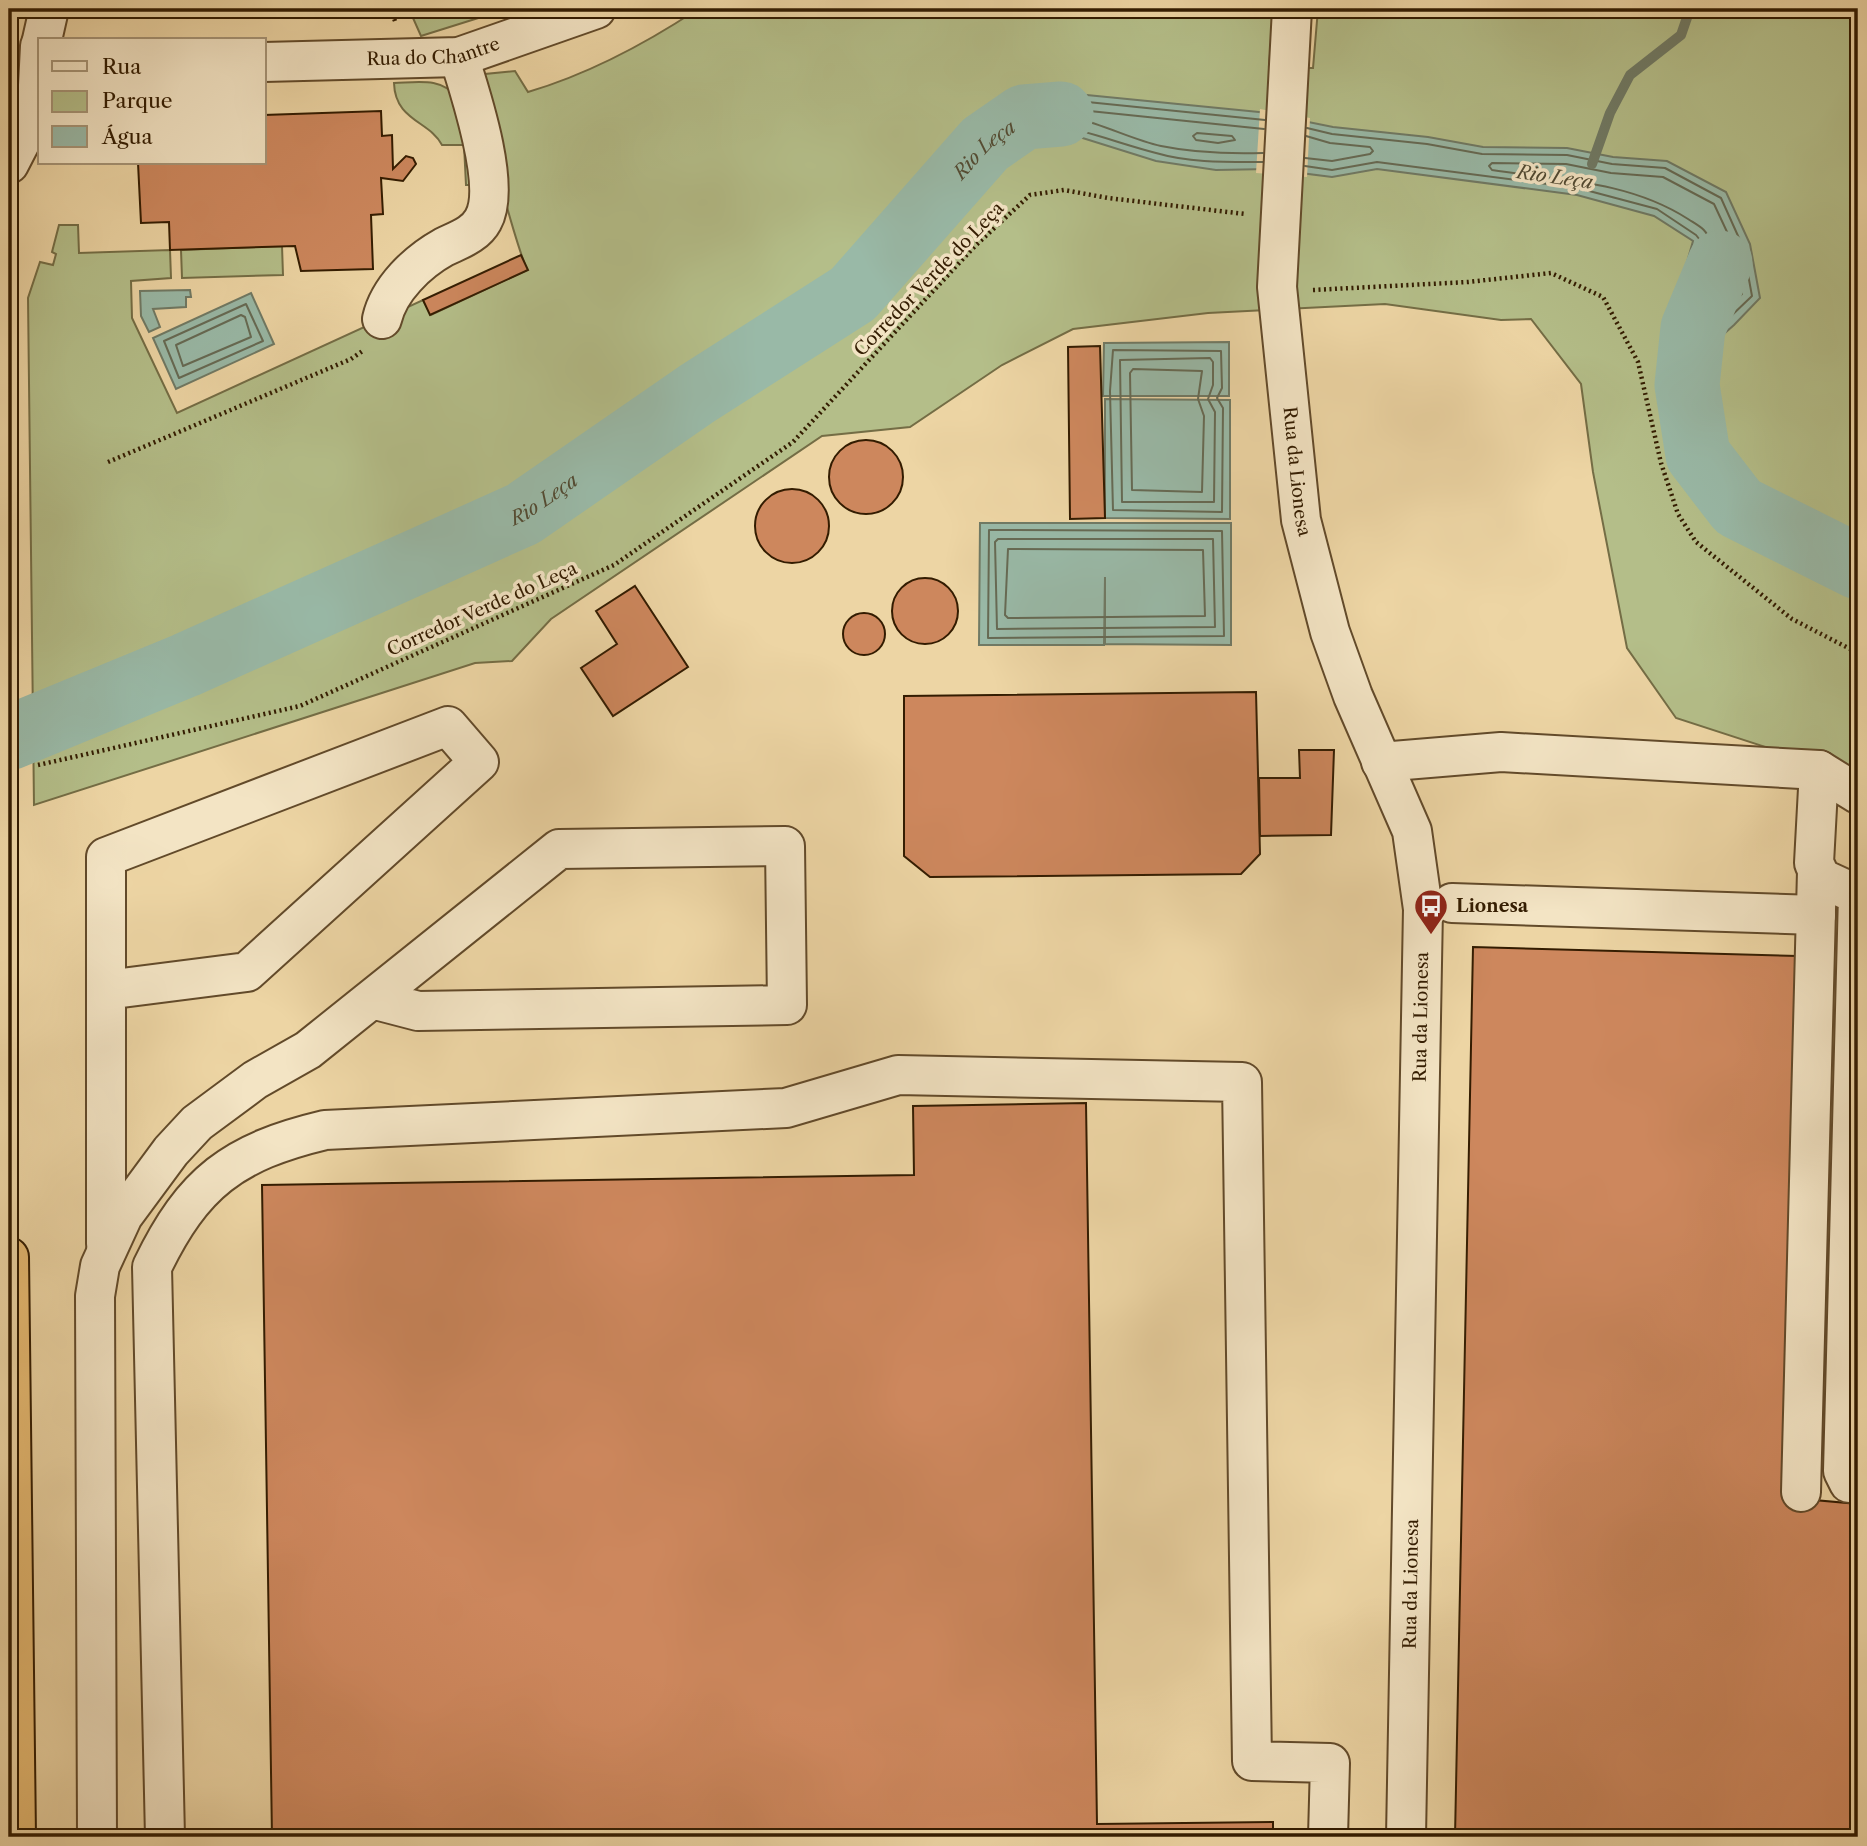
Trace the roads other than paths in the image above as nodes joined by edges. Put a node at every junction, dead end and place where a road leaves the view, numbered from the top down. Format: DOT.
graph roads {
  1 [pos="596,9"];
  2 [pos="1292,9"];
  3 [pos="459,57"];
  4 [pos="266,62"];
  5 [pos="38,107"];
  6 [pos="9,164"];
  7 [pos="382,319"];
  8 [pos="1381,762"];
  9 [pos="1819,770"];
  10 [pos="1858,794"];
  11 [pos="1817,871"];
  12 [pos="1452,903"];
  13 [pos="1816,915"];
  14 [pos="106,990"];
  15 [pos="372,999"];
  16 [pos="106,1253"];
  17 [pos="9,1257"];
  18 [pos="1858,1483"];
  19 [pos="1801,1492"];
  20 [pos="16,1837"];
  21 [pos="97,1837"];
  22 [pos="165,1837"];
  23 [pos="1328,1837"];
  24 [pos="1406,1837"];
  1 -- 3 [label="street, Rua do Chantre"];
  2 -- 8 [label="street, Rua da Lionesa"];
  3 -- 4 [label="street, Rua do Chantre"];
  3 -- 7 [label="street"];
  5 -- 6 [label="street"];
  8 -- 9 [label="street"];
  8 -- 24 [label="street, Rua da Lionesa"];
  9 -- 10 [label="street"];
  9 -- 11 [label="street"];
  11 -- 13 [label="street"];
  11 -- 18 [label="street"];
  12 -- 13 [label="street"];
  13 -- 19 [label="street"];
  14 -- 14 [label="street"];
  14 -- 16 [label="street"];
  15 -- 15 [label="street"];
  15 -- 16 [label="street"];
  16 -- 21 [label="street"];
  17 -- 20 [label="highway"];
  22 -- 23 [label="street"];
}
